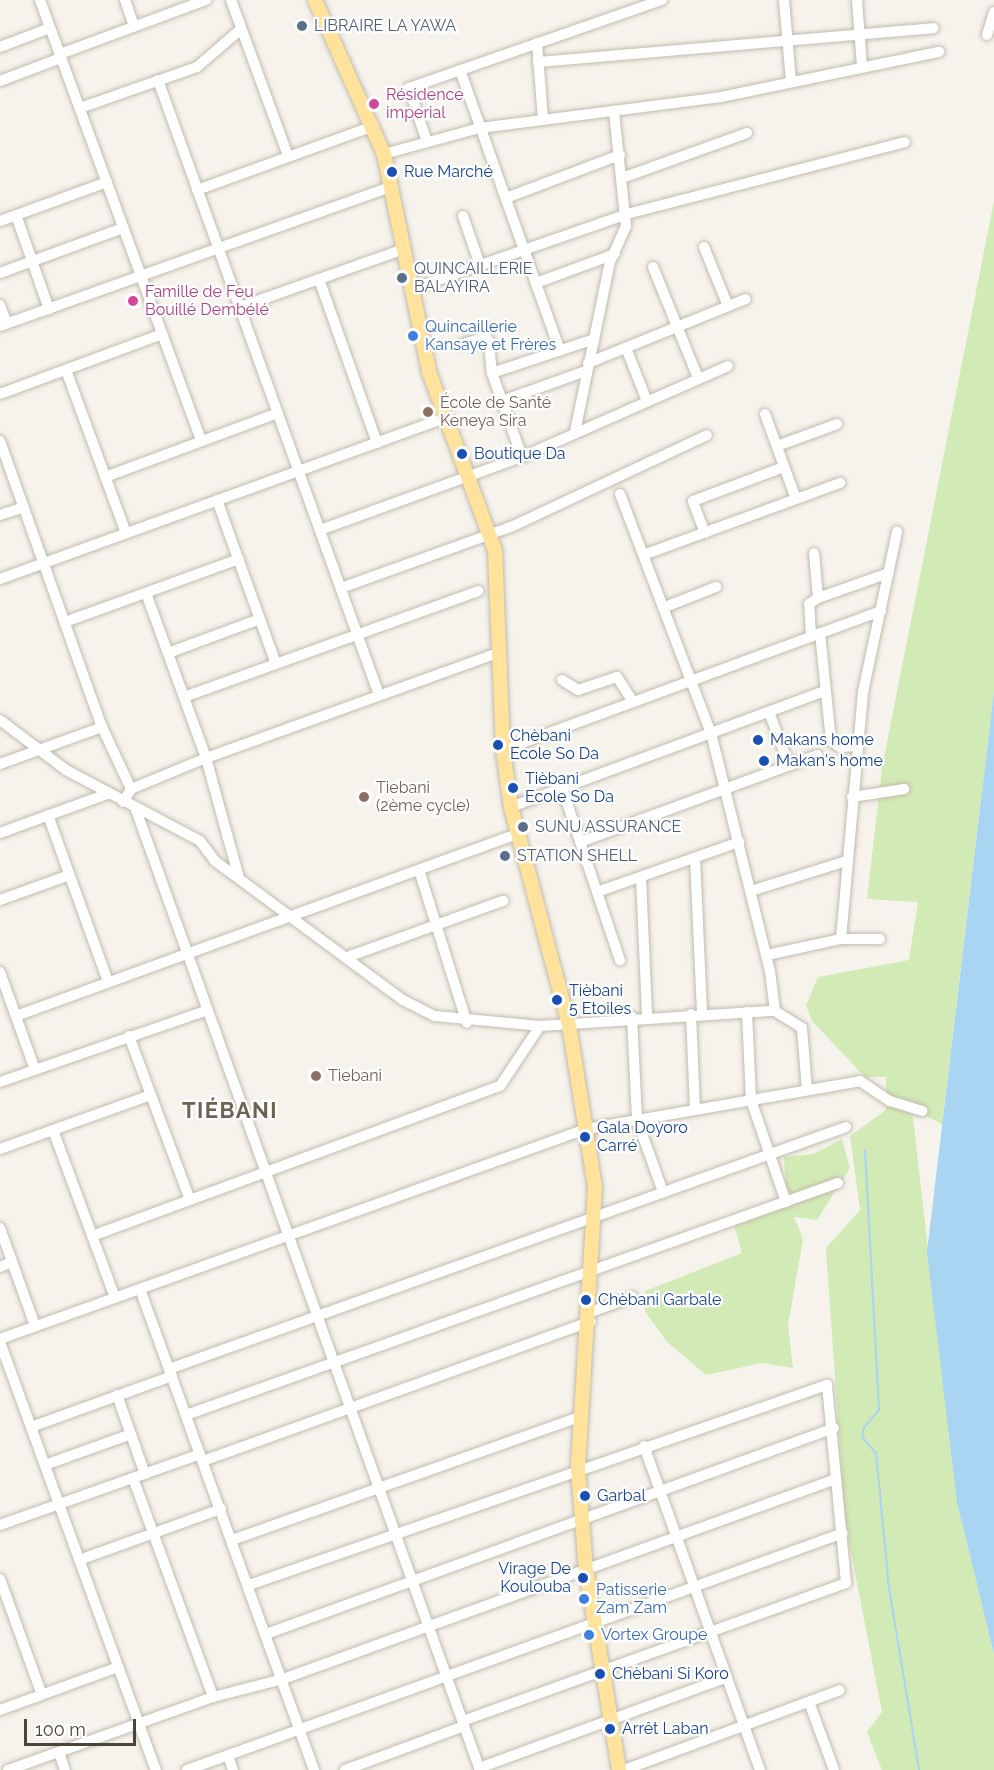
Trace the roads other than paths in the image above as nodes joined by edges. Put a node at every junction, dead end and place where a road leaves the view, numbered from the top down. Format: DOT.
graph roads {
  1 [pos="40,0"];
  2 [pos="125,0"];
  3 [pos="206,0"];
  4 [pos="231,0"];
  5 [pos="315,0"];
  6 [pos="662,0"];
  7 [pos="784,0"];
  8 [pos="857,0"];
  9 [pos="994,12"];
  10 [pos="134,26"];
  11 [pos="50,28"];
  12 [pos="934,28"];
  13 [pos="241,29"];
  14 [pos="860,34"];
  15 [pos="987,35"];
  16 [pos="788,40"];
  17 [pos="537,44"];
  18 [pos="0,47"];
  19 [pos="939,52"];
  20 [pos="61,56"];
  21 [pos="538,62"];
  22 [pos="862,68"];
  23 [pos="460,70"];
  24 [pos="158,80"];
  25 [pos="0,81"];
  26 [pos="791,82"];
  27 [pos="80,108"];
  28 [pos="614,111"];
  29 [pos="543,120"];
  30 [pos="374,126"];
  31 [pos="480,128"];
  32 [pos="747,133"];
  33 [pos="427,142"];
  34 [pos="905,142"];
  35 [pos="384,154"];
  36 [pos="620,155"];
  37 [pos="288,156"];
  38 [pos="622,178"];
  39 [pos="106,182"];
  40 [pos="391,187"];
  41 [pos="197,190"];
  42 [pos="506,198"];
  43 [pos="627,214"];
  44 [pos="16,215"];
  45 [pos="463,216"];
  46 [pos="0,221"];
  47 [pos="123,228"];
  48 [pos="704,246"];
  49 [pos="218,248"];
  50 [pos="404,249"];
  51 [pos="524,250"];
  52 [pos="615,254"];
  53 [pos="32,261"];
  54 [pos="480,266"];
  55 [pos="653,267"];
  56 [pos="0,273"];
  57 [pos="141,275"];
  58 [pos="319,279"];
  59 [pos="536,283"];
  60 [pos="412,289"];
  61 [pos="746,299"];
  62 [pos="0,305"];
  63 [pos="728,306"];
  64 [pos="240,307"];
  65 [pos="49,309"];
  66 [pos="4,325"];
  67 [pos="677,327"];
  68 [pos="162,334"];
  69 [pos="594,339"];
  70 [pos="463,344"];
  71 [pos="626,348"];
  72 [pos="561,351"];
  73 [pos="728,366"];
  74 [pos="587,367"];
  75 [pos="66,369"];
  76 [pos="492,373"];
  77 [pos="698,378"];
  78 [pos="0,394"];
  79 [pos="502,401"];
  80 [pos="647,401"];
  81 [pos="278,413"];
  82 [pos="765,414"];
  83 [pos="446,418"];
  84 [pos="837,424"];
  85 [pos="575,432"];
  86 [pos="707,435"];
  87 [pos="0,441"];
  88 [pos="201,441"];
  89 [pos="377,442"];
  90 [pos="777,446"];
  91 [pos="522,457"];
  92 [pos="784,467"];
  93 [pos="298,471"];
  94 [pos="468,476"];
  95 [pos="105,477"];
  96 [pos="840,483"];
  97 [pos="620,494"];
  98 [pos="796,499"];
  99 [pos="217,500"];
  100 [pos="24,507"];
  101 [pos="0,515"];
  102 [pos="320,530"];
  103 [pos="897,532"];
  104 [pos="126,533"];
  105 [pos="705,533"];
  106 [pos="492,534"];
  107 [pos="814,553"];
  108 [pos="645,555"];
  109 [pos="238,559"];
  110 [pos="44,563"];
  111 [pos="889,573"];
  112 [pos="0,579"];
  113 [pos="716,587"];
  114 [pos="341,588"];
  115 [pos="479,591"];
  116 [pos="146,593"];
  117 [pos="818,598"];
  118 [pos="665,608"];
  119 [pos="881,611"];
  120 [pos="260,619"];
  121 [pos="65,622"];
  122 [pos="358,635"];
  123 [pos="816,635"];
  124 [pos="168,653"];
  125 [pos="497,653"];
  126 [pos="276,664"];
  127 [pos="562,680"];
  128 [pos="692,681"];
  129 [pos="825,692"];
  130 [pos="379,695"];
  131 [pos="184,697"];
  132 [pos="633,702"];
  133 [pos="769,712"];
  134 [pos="0,720"];
  135 [pos="102,727"];
  136 [pos="711,733"];
  137 [pos="858,746"];
  138 [pos="37,750"];
  139 [pos="502,750"];
  140 [pos="818,755"];
  141 [pos="206,758"];
  142 [pos="0,764"];
  143 [pos="789,765"];
  144 [pos="562,788"];
  145 [pos="726,788"];
  146 [pos="131,789"];
  147 [pos="904,789"];
  148 [pos="107,794"];
  149 [pos="852,797"];
  150 [pos="123,802"];
  151 [pos="135,807"];
  152 [pos="511,807"];
  153 [pos="48,815"];
  154 [pos="0,832"];
  155 [pos="517,834"];
  156 [pos="580,842"];
  157 [pos="740,842"];
  158 [pos="695,858"];
  159 [pos="846,861"];
  160 [pos="419,870"];
  161 [pos="70,875"];
  162 [pos="641,877"];
  163 [pos="239,878"];
  164 [pos="751,891"];
  165 [pos="597,892"];
  166 [pos="0,900"];
  167 [pos="503,901"];
  168 [pos="289,916"];
  169 [pos="438,924"];
  170 [pos="842,939"];
  171 [pos="880,939"];
  172 [pos="187,954"];
  173 [pos="767,955"];
  174 [pos="350,956"];
  175 [pos="620,960"];
  176 [pos="0,972"];
  177 [pos="108,982"];
  178 [pos="205,1011"];
  179 [pos="775,1011"];
  180 [pos="747,1012"];
  181 [pos="696,1014"];
  182 [pos="16,1016"];
  183 [pos="632,1017"];
  184 [pos="647,1017"];
  185 [pos="467,1023"];
  186 [pos="569,1025"];
  187 [pos="540,1026"];
  188 [pos="129,1036"];
  189 [pos="35,1070"];
  190 [pos="0,1082"];
  191 [pos="807,1090"];
  192 [pos="151,1095"];
  193 [pos="751,1100"];
  194 [pos="695,1110"];
  195 [pos="923,1112"];
  196 [pos="637,1120"];
  197 [pos="846,1127"];
  198 [pos="586,1129"];
  199 [pos="53,1130"];
  200 [pos="0,1149"];
  201 [pos="769,1154"];
  202 [pos="266,1172"];
  203 [pos="838,1184"];
  204 [pos="663,1192"];
  205 [pos="190,1200"];
  206 [pos="786,1202"];
  207 [pos="597,1216"];
  208 [pos="0,1228"];
  209 [pos="92,1236"];
  210 [pos="288,1236"];
  211 [pos="12,1262"];
  212 [pos="0,1267"];
  213 [pos="594,1270"];
  214 [pos="140,1289"];
  215 [pos="632,1297"];
  216 [pos="115,1298"];
  217 [pos="317,1316"];
  218 [pos="591,1316"];
  219 [pos="35,1326"];
  220 [pos="0,1340"];
  221 [pos="334,1363"];
  222 [pos="170,1372"];
  223 [pos="117,1395"];
  224 [pos="350,1408"];
  225 [pos="186,1415"];
  226 [pos="582,1416"];
  227 [pos="31,1426"];
  228 [pos="834,1428"];
  229 [pos="131,1434"];
  230 [pos="644,1446"];
  231 [pos="202,1457"];
  232 [pos="45,1465"];
  233 [pos="578,1469"];
  234 [pos="145,1474"];
  235 [pos="133,1478"];
  236 [pos="836,1479"];
  237 [pos="379,1488"];
  238 [pos="660,1491"];
  239 [pos="59,1504"];
  240 [pos="221,1509"];
  241 [pos="580,1520"];
  242 [pos="0,1525"];
  243 [pos="154,1533"];
  244 [pos="395,1533"];
  245 [pos="843,1533"];
  246 [pos="676,1537"];
  247 [pos="232,1540"];
  248 [pos="79,1560"];
  249 [pos="586,1570"];
  250 [pos="412,1581"];
  251 [pos="693,1584"];
  252 [pos="1,1585"];
  253 [pos="249,1585"];
  254 [pos="594,1621"];
  255 [pos="429,1626"];
  256 [pos="711,1632"];
  257 [pos="266,1634"];
  258 [pos="118,1667"];
  259 [pos="602,1671"];
  260 [pos="446,1675"];
  261 [pos="727,1677"];
  262 [pos="283,1678"];
  263 [pos="840,1690"];
  264 [pos="42,1695"];
  265 [pos="213,1697"];
  266 [pos="809,1702"];
  267 [pos="0,1710"];
  268 [pos="610,1720"];
  269 [pos="139,1724"];
  270 [pos="464,1724"];
  271 [pos="744,1725"];
  272 [pos="301,1728"];
  273 [pos="59,1752"];
  274 [pos="228,1755"];
  275 [pos="480,1769"];
  276 [pos="9,1770"];
  277 [pos="65,1770"];
  278 [pos="156,1770"];
  279 [pos="188,1770"];
  280 [pos="233,1770"];
  281 [pos="314,1770"];
  282 [pos="345,1770"];
  283 [pos="619,1770"];
  284 [pos="624,1770"];
  285 [pos="760,1770"];
  286 [pos="834,1770"];
  1 -- 11 [label="street"];
  2 -- 10 [label="street"];
  3 -- 10 [label="street"];
  4 -- 13 [label="street"];
  5 -- 30 [label="main road"];
  6 -- 17 [label="street"];
  7 -- 16 [label="street"];
  8 -- 14 [label="street"];
  9 -- 15 [label="street"];
  10 -- 20 [label="street"];
  11 -- 18 [label="street"];
  11 -- 20 [label="street"];
  12 -- 14 [label="street"];
  13 -- 24 [label="street"];
  13 -- 37 [label="street"];
  14 -- 16 [label="street"];
  14 -- 22 [label="street"];
  16 -- 21 [label="street"];
  16 -- 26 [label="street"];
  17 -- 21 [label="street"];
  17 -- 23 [label="street"];
  19 -- 22 [label="street"];
  20 -- 25 [label="street"];
  20 -- 27 [label="street"];
  21 -- 29 [label="street"];
  22 -- 26 [label="street"];
  23 -- 31 [label="street"];
  23 -- 33 [label="street"];
  24 -- 27 [label="street"];
  24 -- 41 [label="street"];
  26 -- 28 [label="street"];
  27 -- 39 [label="street"];
  28 -- 29 [label="street"];
  28 -- 36 [label="street"];
  29 -- 31 [label="street"];
  30 -- 35 [label="main road"];
  30 -- 37 [label="street"];
  31 -- 33 [label="street"];
  31 -- 42 [label="street"];
  32 -- 38 [label="street"];
  33 -- 35 [label="street"];
  34 -- 43 [label="street"];
  35 -- 40 [label="main road"];
  36 -- 38 [label="street"];
  36 -- 42 [label="street"];
  37 -- 41 [label="street"];
  38 -- 43 [label="street"];
  39 -- 44 [label="street"];
  39 -- 47 [label="street"];
  40 -- 49 [label="street"];
  40 -- 50 [label="main road"];
  41 -- 49 [label="street"];
  42 -- 51 [label="street"];
  43 -- 51 [label="street"];
  43 -- 52 [label="street"];
  44 -- 46 [label="street"];
  44 -- 53 [label="street"];
  45 -- 54 [label="street"];
  47 -- 53 [label="street"];
  47 -- 57 [label="street"];
  48 -- 63 [label="street"];
  49 -- 57 [label="street"];
  49 -- 64 [label="street"];
  50 -- 58 [label="street"];
  50 -- 60 [label="main road"];
  51 -- 54 [label="street"];
  51 -- 59 [label="street"];
  52 -- 59 [label="street"];
  52 -- 69 [label="street"];
  53 -- 56 [label="street"];
  53 -- 65 [label="street"];
  54 -- 60 [label="street"];
  55 -- 67 [label="street"];
  57 -- 65 [label="street"];
  57 -- 68 [label="street"];
  58 -- 64 [label="street"];
  58 -- 89 [label="street"];
  59 -- 72 [label="street"];
  60 -- 83 [label="main road"];
  61 -- 63 [label="street"];
  62 -- 66 [label="street"];
  63 -- 67 [label="street"];
  64 -- 81 [label="street"];
  65 -- 66 [label="street"];
  67 -- 71 [label="street"];
  67 -- 77 [label="street"];
  68 -- 75 [label="street"];
  68 -- 88 [label="street"];
  69 -- 72 [label="street"];
  69 -- 74 [label="street"];
  70 -- 76 [label="street"];
  71 -- 74 [label="street"];
  71 -- 80 [label="street"];
  72 -- 76 [label="street"];
  73 -- 77 [label="street"];
  74 -- 79 [label="street"];
  74 -- 85 [label="street"];
  75 -- 78 [label="street"];
  75 -- 95 [label="street"];
  76 -- 79 [label="street"];
  77 -- 80 [label="street"];
  79 -- 91 [label="street"];
  80 -- 85 [label="street"];
  81 -- 88 [label="street"];
  81 -- 93 [label="street"];
  82 -- 90 [label="street"];
  83 -- 89 [label="street"];
  83 -- 94 [label="main road"];
  84 -- 90 [label="street"];
  85 -- 91 [label="street"];
  86 -- 106 [label="street"];
  87 -- 100 [label="street"];
  88 -- 95 [label="street"];
  89 -- 93 [label="street"];
  90 -- 92 [label="street"];
  91 -- 94 [label="street"];
  92 -- 98 [label="street"];
  92 -- 105 [label="street"];
  93 -- 99 [label="street"];
  93 -- 102 [label="street"];
  94 -- 102 [label="street"];
  94 -- 106 [label="main road"];
  95 -- 104 [label="street"];
  96 -- 98 [label="street"];
  97 -- 108 [label="street"];
  98 -- 105 [label="street"];
  99 -- 104 [label="street"];
  99 -- 109 [label="street"];
  100 -- 101 [label="street"];
  100 -- 110 [label="street"];
  102 -- 114 [label="street"];
  103 -- 111 [label="street"];
  104 -- 110 [label="street"];
  105 -- 108 [label="street"];
  106 -- 114 [label="street"];
  106 -- 125 [label="main road"];
  107 -- 117 [label="street"];
  108 -- 118 [label="street"];
  109 -- 116 [label="street"];
  109 -- 120 [label="street"];
  110 -- 112 [label="street"];
  110 -- 121 [label="street"];
  111 -- 117 [label="street"];
  111 -- 119 [label="street"];
  113 -- 118 [label="street"];
  114 -- 122 [label="street"];
  115 -- 122 [label="street"];
  116 -- 121 [label="street"];
  116 -- 124 [label="street"];
  117 -- 123 [label="street"];
  118 -- 128 [label="street"];
  119 -- 123 [label="street"];
  119 -- 137 [label="street"];
  120 -- 124 [label="street"];
  120 -- 126 [label="street"];
  121 -- 135 [label="street"];
  122 -- 126 [label="street"];
  122 -- 130 [label="street"];
  123 -- 128 [label="street"];
  123 -- 129 [label="street"];
  124 -- 131 [label="street"];
  125 -- 130 [label="street"];
  125 -- 139 [label="main road"];
  126 -- 131 [label="street"];
  127 -- 132 [label="street"];
  128 -- 132 [label="street"];
  128 -- 136 [label="street"];
  129 -- 133 [label="street"];
  129 -- 137 [label="street"];
  130 -- 141 [label="street"];
  131 -- 141 [label="street"];
  132 -- 139 [label="street"];
  133 -- 136 [label="street"];
  133 -- 143 [label="street"];
  134 -- 138 [label="street"];
  135 -- 138 [label="street"];
  135 -- 146 [label="street"];
  136 -- 144 [label="street"];
  136 -- 145 [label="street"];
  137 -- 149 [label="street"];
  138 -- 142 [label="street"];
  138 -- 148 [label="street"];
  139 -- 152 [label="main road"];
  140 -- 143 [label="street"];
  141 -- 146 [label="street"];
  141 -- 163 [label="street"];
  143 -- 145 [label="street"];
  144 -- 152 [label="street"];
  144 -- 156 [label="street"];
  145 -- 156 [label="street"];
  145 -- 157 [label="street"];
  146 -- 150 [label="street"];
  147 -- 149 [label="street"];
  148 -- 150 [label="street"];
  148 -- 153 [label="street"];
  149 -- 159 [label="street"];
  150 -- 151 [label="street"];
  151 -- 163 [label="street"];
  151 -- 172 [label="street"];
  152 -- 155 [label="main road"];
  153 -- 154 [label="street"];
  153 -- 161 [label="street"];
  155 -- 160 [label="street"];
  155 -- 186 [label="main road"];
  156 -- 165 [label="street"];
  157 -- 158 [label="street"];
  157 -- 164 [label="street"];
  158 -- 162 [label="street"];
  158 -- 181 [label="street"];
  159 -- 164 [label="street"];
  159 -- 170 [label="street"];
  160 -- 168 [label="street"];
  160 -- 169 [label="street"];
  161 -- 166 [label="street"];
  161 -- 177 [label="street"];
  162 -- 165 [label="street"];
  162 -- 184 [label="street"];
  163 -- 168 [label="street"];
  164 -- 173 [label="street"];
  165 -- 175 [label="street"];
  167 -- 169 [label="street"];
  168 -- 172 [label="street"];
  168 -- 174 [label="street"];
  169 -- 174 [label="street"];
  169 -- 185 [label="street"];
  170 -- 171 [label="street"];
  170 -- 173 [label="street"];
  172 -- 177 [label="street"];
  172 -- 178 [label="street"];
  173 -- 179 [label="street"];
  174 -- 185 [label="street"];
  176 -- 182 [label="street"];
  177 -- 182 [label="street"];
  178 -- 188 [label="street"];
  178 -- 202 [label="street"];
  179 -- 180 [label="street"];
  179 -- 191 [label="street"];
  180 -- 181 [label="street"];
  180 -- 193 [label="street"];
  181 -- 184 [label="street"];
  181 -- 194 [label="street"];
  182 -- 189 [label="street"];
  183 -- 184 [label="street"];
  183 -- 186 [label="street"];
  183 -- 196 [label="street"];
  185 -- 187 [label="street"];
  186 -- 187 [label="street"];
  186 -- 198 [label="main road"];
  187 -- 202 [label="street"];
  188 -- 189 [label="street"];
  188 -- 192 [label="street"];
  189 -- 190 [label="street"];
  191 -- 193 [label="street"];
  191 -- 195 [label="street"];
  192 -- 199 [label="street"];
  192 -- 205 [label="street"];
  193 -- 194 [label="street"];
  193 -- 201 [label="street"];
  194 -- 196 [label="street"];
  196 -- 198 [label="street"];
  196 -- 204 [label="street"];
  197 -- 201 [label="street"];
  198 -- 207 [label="main road"];
  198 -- 210 [label="street"];
  199 -- 200 [label="street"];
  199 -- 209 [label="street"];
  201 -- 204 [label="street"];
  201 -- 206 [label="street"];
  202 -- 205 [label="street"];
  202 -- 210 [label="street"];
  203 -- 206 [label="street"];
  204 -- 207 [label="street"];
  205 -- 209 [label="street"];
  206 -- 213 [label="street"];
  207 -- 213 [label="main road"];
  207 -- 217 [label="street"];
  208 -- 211 [label="street"];
  209 -- 216 [label="street"];
  210 -- 214 [label="street"];
  210 -- 217 [label="street"];
  211 -- 212 [label="street"];
  211 -- 219 [label="street"];
  213 -- 218 [label="main road"];
  213 -- 221 [label="street"];
  214 -- 216 [label="street"];
  214 -- 222 [label="street"];
  215 -- 218 [label="street"];
  216 -- 219 [label="street"];
  217 -- 221 [label="street"];
  217 -- 222 [label="street"];
  218 -- 224 [label="street"];
  218 -- 226 [label="main road"];
  219 -- 220 [label="street"];
  220 -- 227 [label="street"];
  221 -- 224 [label="street"];
  221 -- 225 [label="street"];
  222 -- 223 [label="street"];
  222 -- 225 [label="street"];
  223 -- 227 [label="street"];
  223 -- 229 [label="street"];
  224 -- 231 [label="street"];
  224 -- 237 [label="street"];
  225 -- 231 [label="street"];
  226 -- 233 [label="main road"];
  226 -- 237 [label="street"];
  227 -- 232 [label="street"];
  228 -- 230 [label="street"];
  228 -- 236 [label="street"];
  228 -- 238 [label="street"];
  229 -- 232 [label="street"];
  229 -- 234 [label="street"];
  230 -- 233 [label="street"];
  230 -- 238 [label="street"];
  231 -- 234 [label="street"];
  231 -- 240 [label="street"];
  232 -- 239 [label="street"];
  233 -- 241 [label="main road"];
  233 -- 244 [label="street"];
  234 -- 235 [label="street"];
  235 -- 239 [label="street"];
  235 -- 243 [label="street"];
  236 -- 245 [label="street"];
  236 -- 246 [label="street"];
  237 -- 244 [label="street"];
  237 -- 247 [label="street"];
  238 -- 241 [label="street"];
  238 -- 246 [label="street"];
  239 -- 242 [label="street"];
  239 -- 248 [label="street"];
  240 -- 243 [label="street"];
  240 -- 247 [label="street"];
  241 -- 249 [label="main road"];
  241 -- 250 [label="street"];
  243 -- 248 [label="street"];
  243 -- 265 [label="street"];
  244 -- 250 [label="street"];
  244 -- 253 [label="street"];
  245 -- 251 [label="street"];
  245 -- 256 [label="street"];
  246 -- 249 [label="street"];
  246 -- 251 [label="street"];
  247 -- 253 [label="street"];
  248 -- 258 [label="street"];
  249 -- 254 [label="main road"];
  249 -- 255 [label="street"];
  250 -- 255 [label="street"];
  250 -- 257 [label="street"];
  251 -- 254 [label="street"];
  251 -- 256 [label="street"];
  252 -- 264 [label="street"];
  253 -- 257 [label="street"];
  254 -- 259 [label="main road"];
  254 -- 260 [label="street"];
  255 -- 260 [label="street"];
  255 -- 262 [label="street"];
  256 -- 259 [label="street"];
  256 -- 261 [label="street"];
  257 -- 262 [label="street"];
  258 -- 264 [label="street"];
  258 -- 269 [label="street"];
  259 -- 268 [label="main road"];
  259 -- 270 [label="street"];
  260 -- 270 [label="street"];
  260 -- 272 [label="street"];
  261 -- 268 [label="street"];
  261 -- 271 [label="street"];
  262 -- 265 [label="street"];
  262 -- 272 [label="street"];
  263 -- 266 [label="street"];
  264 -- 267 [label="street"];
  265 -- 269 [label="street"];
  266 -- 271 [label="street"];
  266 -- 286 [label="street"];
  268 -- 275 [label="street"];
  268 -- 283 [label="main road"];
  269 -- 273 [label="street"];
  269 -- 278 [label="street"];
  270 -- 275 [label="street"];
  270 -- 282 [label="street"];
  271 -- 284 [label="street"];
  271 -- 285 [label="street"];
  272 -- 274 [label="street"];
  272 -- 281 [label="street"];
  273 -- 276 [label="street"];
  273 -- 277 [label="street"];
  274 -- 279 [label="street"];
  274 -- 280 [label="street"];
}
